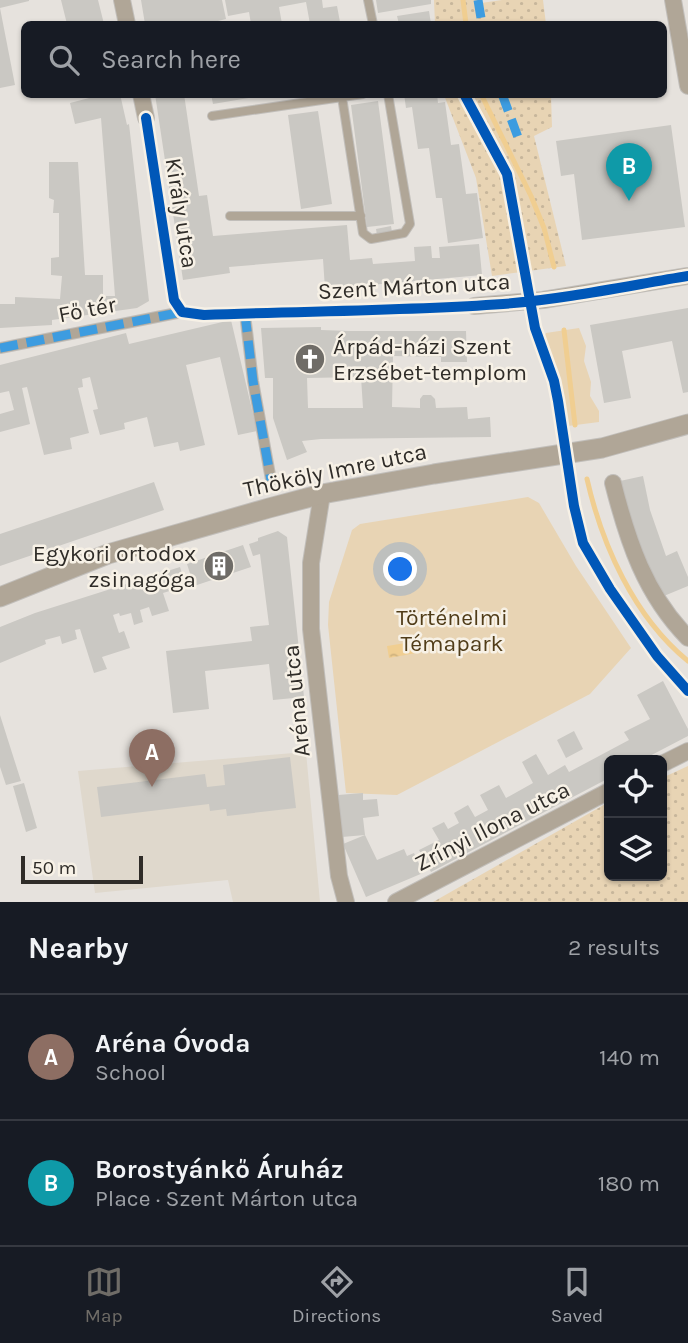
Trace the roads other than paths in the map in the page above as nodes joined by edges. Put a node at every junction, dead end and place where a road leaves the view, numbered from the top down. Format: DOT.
graph roads {
  1 [pos="122,0"];
  2 [pos="368,0"];
  3 [pos="673,0"];
  4 [pos="126,21"];
  5 [pos="372,21"];
  6 [pos="688,86"];
  7 [pos="142,98"];
  8 [pos="335,98"];
  9 [pos="342,98"];
  10 [pos="388,98"];
  11 [pos="212,116"];
  12 [pos="146,118"];
  13 [pos="230,216"];
  14 [pos="361,216"];
  15 [pos="688,276"];
  16 [pos="474,306"];
  17 [pos="183,312"];
  18 [pos="245,314"];
  19 [pos="0,348"];
  20 [pos="682,429"];
  21 [pos="271,480"];
  22 [pos="613,484"];
  23 [pos="322,494"];
  24 [pos="0,597"];
  25 [pos="688,638"];
  26 [pos="688,751"];
  27 [pos="667,762"];
  28 [pos="604,794"];
  29 [pos="346,902"];
  30 [pos="396,902"];
  1 -- 4 [label="street"];
  2 -- 5 [label="lane"];
  3 -- 6 [label="street"];
  7 -- 12 [label="street"];
  8 -- 11 [label="lane"];
  9 -- 14 [label="lane"];
  10 -- 14 [label="lane"];
  13 -- 14 [label="lane"];
  15 -- 16 [label="street, Szent Márton utca"];
  17 -- 19 [label="street, Fő tér"];
  18 -- 21 [label="street"];
  20 -- 23 [label="street, Thököly Imre utca"];
  22 -- 25 [label="street"];
  23 -- 24 [label="street, Thököly Imre utca"];
  23 -- 29 [label="street, Aréna utca"];
  26 -- 27 [label="street"];
  28 -- 30 [label="street, Zrínyi Ilona utca"];
}
